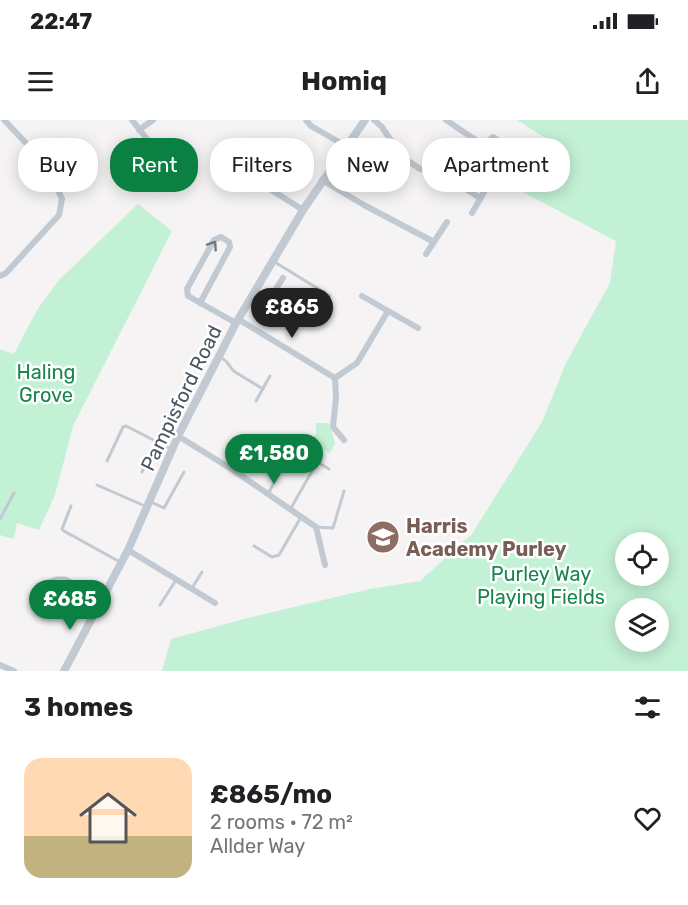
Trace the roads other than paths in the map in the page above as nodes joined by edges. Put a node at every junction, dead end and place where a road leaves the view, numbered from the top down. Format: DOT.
graph roads {
  1 [pos="4,120"];
  2 [pos="132,120"];
  3 [pos="153,120"];
  4 [pos="306,120"];
  5 [pos="365,120"];
  6 [pos="374,120"];
  7 [pos="446,120"];
  8 [pos="139,130"];
  9 [pos="146,138"];
  10 [pos="332,138"];
  11 [pos="352,138"];
  12 [pos="473,138"];
  13 [pos="326,174"];
  14 [pos="322,180"];
  15 [pos="274,192"];
  16 [pos="484,192"];
  17 [pos="480,198"];
  18 [pos="303,210"];
  19 [pos="471,213"];
  20 [pos="447,222"];
  21 [pos="434,242"];
  22 [pos="426,254"];
  23 [pos="272,260"];
  24 [pos="0,276"];
  25 [pos="283,278"];
  26 [pos="252,294"];
  27 [pos="314,296"];
  28 [pos="330,296"];
  29 [pos="362,296"];
  30 [pos="200,303"];
  31 [pos="267,303"];
  32 [pos="388,311"];
  33 [pos="237,321"];
  34 [pos="418,328"];
  35 [pos="219,356"];
  36 [pos="270,376"];
  37 [pos="335,378"];
  38 [pos="263,389"];
  39 [pos="256,401"];
  40 [pos="178,436"];
  41 [pos="252,437"];
  42 [pos="344,440"];
  43 [pos="156,441"];
  44 [pos="172,449"];
  45 [pos="289,455"];
  46 [pos="107,461"];
  47 [pos="329,469"];
  48 [pos="233,470"];
  49 [pos="142,472"];
  50 [pos="184,472"];
  51 [pos="97,485"];
  52 [pos="344,491"];
  53 [pos="15,493"];
  54 [pos="267,495"];
  55 [pos="148,504"];
  56 [pos="71,506"];
  57 [pos="290,510"];
  58 [pos="301,517"];
  59 [pos="0,519"];
  60 [pos="316,527"];
  61 [pos="254,546"];
  62 [pos="128,550"];
  63 [pos="121,563"];
  64 [pos="325,565"];
  65 [pos="202,572"];
  66 [pos="176,580"];
  67 [pos="191,590"];
  68 [pos="37,593"];
  69 [pos="102,599"];
  70 [pos="215,603"];
  71 [pos="160,605"];
  72 [pos="0,665"];
  73 [pos="14,671"];
  74 [pos="64,671"];
  1 -- 24 [label="street"];
  2 -- 8 [label="street"];
  3 -- 8 [label="street"];
  4 -- 10 [label="street"];
  5 -- 11 [label="street, Pampisford Road"];
  6 -- 17 [label="street"];
  7 -- 12 [label="street"];
  8 -- 9 [label="street"];
  13 -- 14 [label="street, Pampisford Road"];
  14 -- 18 [label="street, Pampisford Road"];
  14 -- 21 [label="street"];
  15 -- 18 [label="street"];
  16 -- 17 [label="street"];
  17 -- 19 [label="street"];
  18 -- 23 [label="street, Pampisford Road"];
  20 -- 21 [label="street"];
  21 -- 22 [label="street"];
  23 -- 26 [label="street, Pampisford Road"];
  23 -- 28 [label="lane"];
  25 -- 31 [label="street"];
  26 -- 31 [label="street"];
  26 -- 33 [label="street, Pampisford Road"];
  27 -- 31 [label="street"];
  29 -- 32 [label="street"];
  30 -- 30 [label="street, one-way"];
  30 -- 33 [label="street"];
  32 -- 34 [label="street"];
  32 -- 37 [label="street"];
  33 -- 35 [label="street, Pampisford Road"];
  33 -- 37 [label="street"];
  35 -- 38 [label="lane"];
  35 -- 40 [label="street, Pampisford Road"];
  36 -- 38 [label="lane"];
  37 -- 42 [label="street"];
  38 -- 39 [label="lane"];
  40 -- 44 [label="street, Pampisford Road"];
  40 -- 48 [label="street"];
  41 -- 48 [label="lane"];
  43 -- 44 [label="lane"];
  43 -- 46 [label="lane"];
  43 -- 49 [label="lane"];
  44 -- 55 [label="street, Pampisford Road"];
  45 -- 54 [label="lane"];
  47 -- 57 [label="lane"];
  48 -- 54 [label="street"];
  50 -- 55 [label="lane"];
  51 -- 55 [label="lane"];
  52 -- 60 [label="lane"];
  53 -- 59 [label="lane"];
  54 -- 57 [label="street"];
  55 -- 62 [label="street, Pampisford Road"];
  56 -- 63 [label="lane"];
  57 -- 58 [label="street"];
  58 -- 60 [label="street"];
  58 -- 61 [label="lane"];
  60 -- 64 [label="street"];
  62 -- 63 [label="street, Pampisford Road"];
  62 -- 66 [label="street"];
  63 -- 69 [label="street, Pampisford Road"];
  65 -- 67 [label="lane"];
  66 -- 67 [label="street"];
  66 -- 71 [label="lane"];
  67 -- 70 [label="street"];
  68 -- 69 [label="lane"];
  69 -- 74 [label="street, Pampisford Road"];
  72 -- 73 [label="street"];
}
